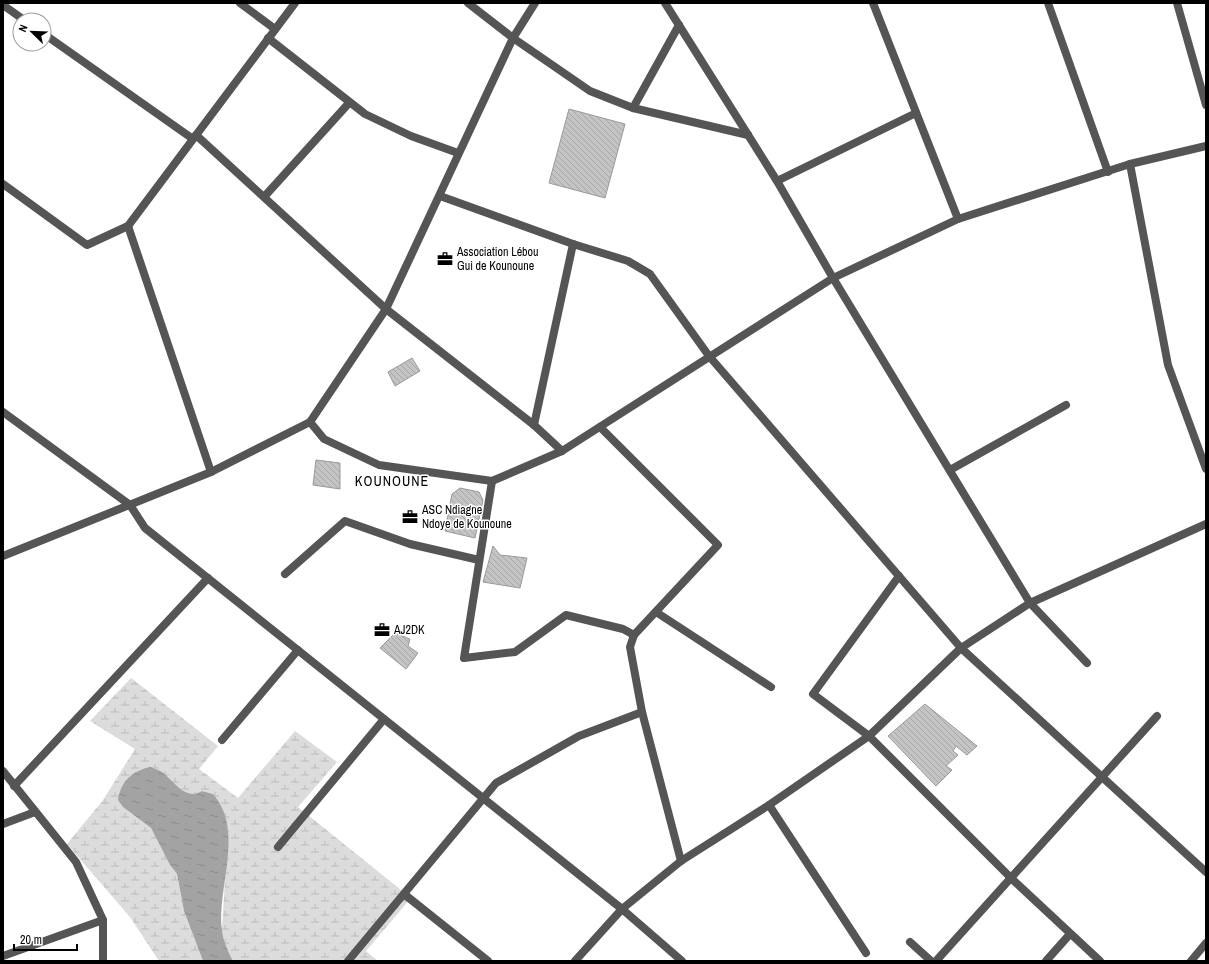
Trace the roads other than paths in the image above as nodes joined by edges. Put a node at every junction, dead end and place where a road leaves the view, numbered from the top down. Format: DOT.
graph roads {
  1 [pos="240,3"];
  2 [pos="295,3"];
  3 [pos="468,3"];
  4 [pos="535,3"];
  5 [pos="666,3"];
  6 [pos="873,3"];
  7 [pos="1048,3"];
  8 [pos="1177,3"];
  9 [pos="3,5"];
  10 [pos="13,12"];
  11 [pos="679,25"];
  12 [pos="275,29"];
  13 [pos="268,38"];
  14 [pos="513,38"];
  15 [pos="52,39"];
  16 [pos="349,103"];
  17 [pos="1206,105"];
  18 [pos="633,108"];
  19 [pos="916,113"];
  20 [pos="748,135"];
  21 [pos="194,137"];
  22 [pos="1206,146"];
  23 [pos="458,153"];
  24 [pos="1130,164"];
  25 [pos="1108,172"];
  26 [pos="777,181"];
  27 [pos="3,185"];
  28 [pos="440,196"];
  29 [pos="264,197"];
  30 [pos="958,219"];
  31 [pos="128,226"];
  32 [pos="573,244"];
  33 [pos="833,278"];
  34 [pos="386,308"];
  35 [pos="709,356"];
  36 [pos="1066,405"];
  37 [pos="3,412"];
  38 [pos="310,422"];
  39 [pos="534,425"];
  40 [pos="600,427"];
  41 [pos="562,451"];
  42 [pos="1206,469"];
  43 [pos="950,470"];
  44 [pos="211,472"];
  45 [pos="492,481"];
  46 [pos="130,505"];
  47 [pos="1206,524"];
  48 [pos="3,556"];
  49 [pos="479,560"];
  50 [pos="285,574"];
  51 [pos="899,576"];
  52 [pos="208,578"];
  53 [pos="1030,603"];
  54 [pos="656,612"];
  55 [pos="634,635"];
  56 [pos="961,648"];
  57 [pos="298,650"];
  58 [pos="1087,662"];
  59 [pos="771,687"];
  60 [pos="642,712"];
  61 [pos="1157,716"];
  62 [pos="384,719"];
  63 [pos="869,736"];
  64 [pos="222,740"];
  65 [pos="3,771"];
  66 [pos="1101,777"];
  67 [pos="14,786"];
  68 [pos="484,798"];
  69 [pos="769,805"];
  70 [pos="35,812"];
  71 [pos="3,824"];
  72 [pos="278,847"];
  73 [pos="681,861"];
  74 [pos="1206,872"];
  75 [pos="1011,878"];
  76 [pos="404,894"];
  77 [pos="622,908"];
  78 [pos="103,920"];
  79 [pos="1070,934"];
  80 [pos="910,942"];
  81 [pos="1206,943"];
  82 [pos="866,954"];
  83 [pos="3,956"];
  84 [pos="103,961"];
  85 [pos="348,961"];
  86 [pos="488,961"];
  87 [pos="575,961"];
  88 [pos="682,961"];
  89 [pos="931,961"];
  90 [pos="936,961"];
  91 [pos="1046,961"];
  92 [pos="1100,961"];
  93 [pos="1191,961"];
  1 -- 12 [label="street"];
  2 -- 12 [label="street"];
  3 -- 14 [label="street"];
  4 -- 14 [label="street"];
  5 -- 11 [label="street"];
  6 -- 19 [label="street"];
  7 -- 25 [label="street"];
  8 -- 17 [label="street"];
  9 -- 10 [label="street"];
  11 -- 18 [label="street"];
  11 -- 20 [label="street"];
  12 -- 13 [label="street"];
  13 -- 16 [label="street"];
  13 -- 21 [label="street"];
  14 -- 18 [label="street"];
  14 -- 23 [label="street"];
  15 -- 21 [label="street"];
  16 -- 23 [label="street"];
  16 -- 29 [label="street"];
  18 -- 20 [label="street"];
  19 -- 26 [label="street"];
  19 -- 30 [label="street"];
  20 -- 26 [label="street"];
  21 -- 29 [label="street"];
  21 -- 31 [label="street"];
  22 -- 24 [label="street"];
  23 -- 28 [label="street"];
  24 -- 25 [label="street"];
  24 -- 42 [label="street"];
  25 -- 30 [label="street"];
  26 -- 33 [label="street"];
  27 -- 31 [label="street"];
  28 -- 32 [label="street"];
  28 -- 34 [label="street"];
  29 -- 34 [label="street"];
  30 -- 33 [label="street"];
  31 -- 44 [label="street"];
  32 -- 35 [label="street"];
  32 -- 39 [label="street"];
  33 -- 35 [label="street"];
  33 -- 43 [label="street"];
  34 -- 38 [label="street"];
  34 -- 39 [label="street"];
  35 -- 40 [label="street"];
  35 -- 51 [label="street"];
  36 -- 43 [label="street"];
  37 -- 46 [label="street"];
  38 -- 44 [label="street"];
  38 -- 45 [label="street"];
  39 -- 41 [label="street"];
  40 -- 41 [label="street"];
  40 -- 54 [label="street"];
  41 -- 45 [label="street"];
  43 -- 53 [label="street"];
  44 -- 46 [label="street"];
  45 -- 49 [label="street"];
  46 -- 48 [label="street"];
  46 -- 52 [label="street"];
  47 -- 53 [label="street"];
  49 -- 50 [label="street"];
  49 -- 55 [label="street"];
  51 -- 56 [label="street"];
  51 -- 63 [label="street"];
  52 -- 57 [label="street"];
  52 -- 67 [label="street"];
  53 -- 56 [label="street"];
  53 -- 58 [label="street"];
  54 -- 55 [label="street"];
  54 -- 59 [label="street"];
  55 -- 60 [label="street"];
  56 -- 63 [label="street"];
  56 -- 66 [label="street"];
  57 -- 62 [label="street"];
  57 -- 64 [label="street"];
  60 -- 68 [label="street"];
  60 -- 73 [label="street"];
  61 -- 66 [label="street"];
  62 -- 68 [label="street"];
  62 -- 72 [label="street"];
  63 -- 69 [label="street"];
  63 -- 75 [label="street"];
  65 -- 67 [label="street"];
  66 -- 74 [label="street"];
  66 -- 75 [label="street"];
  67 -- 70 [label="street"];
  68 -- 76 [label="street"];
  68 -- 77 [label="street"];
  69 -- 73 [label="street"];
  69 -- 82 [label="street"];
  70 -- 71 [label="street"];
  70 -- 78 [label="street"];
  73 -- 77 [label="street"];
  75 -- 79 [label="street"];
  75 -- 90 [label="street"];
  76 -- 85 [label="street"];
  76 -- 86 [label="street"];
  77 -- 87 [label="street"];
  77 -- 88 [label="street"];
  78 -- 83 [label="street"];
  78 -- 84 [label="street"];
  79 -- 91 [label="street"];
  79 -- 92 [label="street"];
  80 -- 89 [label="street"];
  81 -- 93 [label="street"];
}
